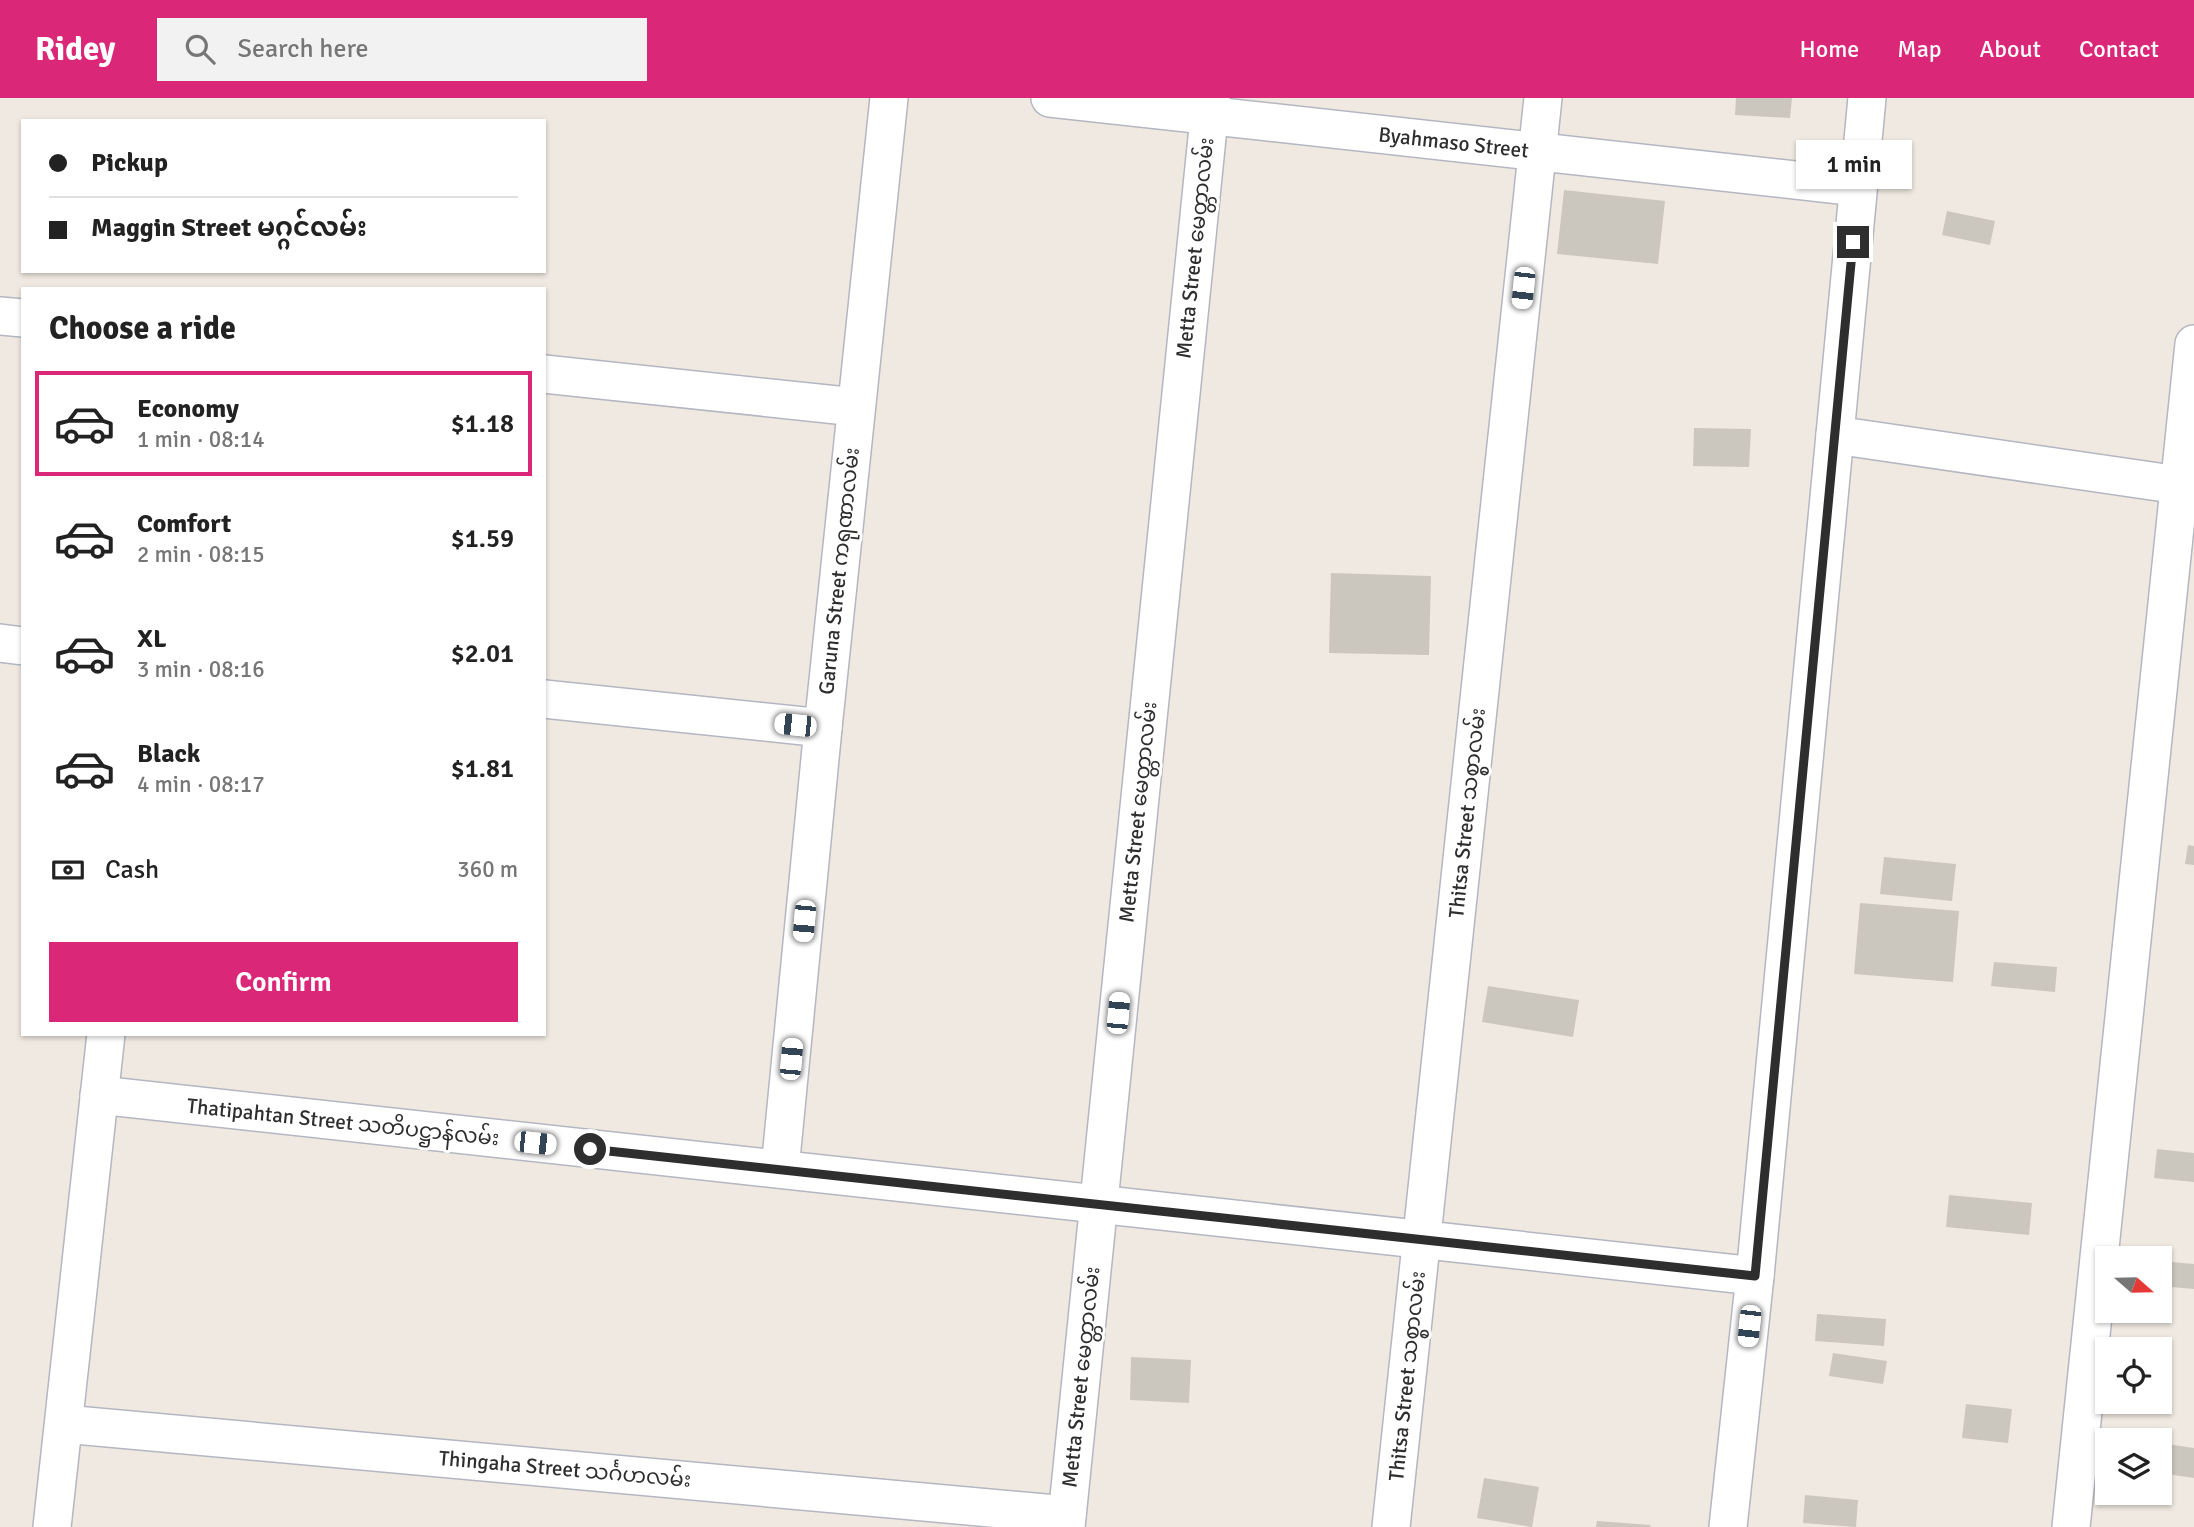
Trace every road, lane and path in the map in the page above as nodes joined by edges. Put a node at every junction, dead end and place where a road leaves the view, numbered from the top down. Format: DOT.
graph roads {
  1 [pos="889,98"];
  2 [pos="1050,98"];
  3 [pos="1543,98"];
  4 [pos="1867,98"];
  5 [pos="1210,107"];
  6 [pos="1537,152"];
  7 [pos="1858,187"];
  8 [pos="0,316"];
  9 [pos="21,318"];
  10 [pos="2194,344"];
  11 [pos="546,374"];
  12 [pos="856,407"];
  13 [pos="1835,435"];
  14 [pos="2187,487"];
  15 [pos="0,643"];
  16 [pos="21,646"];
  17 [pos="546,699"];
  18 [pos="822,728"];
  19 [pos="106,1036"];
  20 [pos="99,1095"];
  21 [pos="780,1170"];
  22 [pos="1098,1204"];
  23 [pos="1422,1239"];
  24 [pos="1755,1276"];
  25 [pos="64,1423"];
  26 [pos="1066,1521"];
  27 [pos="52,1527"];
  28 [pos="1391,1527"];
  29 [pos="1728,1527"];
  30 [pos="2071,1527"];
  1 -- 12 [label="street, Garuna Street ကရုဏာလမ်း"];
  2 -- 5 [label="street, Byahmaso Street"];
  3 -- 6 [label="street, Thitsa Street သစ္စာလမ်း"];
  4 -- 7 [label="street"];
  5 -- 6 [label="street, Byahmaso Street"];
  5 -- 22 [label="street, Metta Street မေတ္တာလမ်း"];
  6 -- 7 [label="street, Byahmaso Street"];
  6 -- 23 [label="street, Thitsa Street သစ္စာလမ်း"];
  7 -- 13 [label="street"];
  8 -- 9 [label="street"];
  10 -- 14 [label="street"];
  11 -- 12 [label="street"];
  12 -- 18 [label="street, Garuna Street ကရုဏာလမ်း"];
  13 -- 14 [label="street"];
  13 -- 24 [label="street"];
  14 -- 30 [label="street"];
  15 -- 16 [label="street"];
  17 -- 18 [label="street"];
  18 -- 21 [label="street, Garuna Street ကရုဏာလမ်း"];
  19 -- 20 [label="street"];
  20 -- 21 [label="street, Thatipahtan Street သတိပဋ္ဌာန်လမ်း"];
  20 -- 25 [label="street"];
  21 -- 22 [label="street, Thatipahtan Street သတိပဋ္ဌာန်လမ်း"];
  22 -- 23 [label="street, Thatipahtan Street သတိပဋ္ဌာန်လမ်း"];
  22 -- 26 [label="street, Metta Street မေတ္တာလမ်း"];
  23 -- 24 [label="street, Thatipahtan Street သတိပဋ္ဌာန်လမ်း"];
  23 -- 28 [label="street, Thitsa Street သစ္စာလမ်း"];
  24 -- 29 [label="street"];
  25 -- 26 [label="street, Thingaha Street သင်္ဂဟလမ်း"];
  25 -- 27 [label="street"];
}
